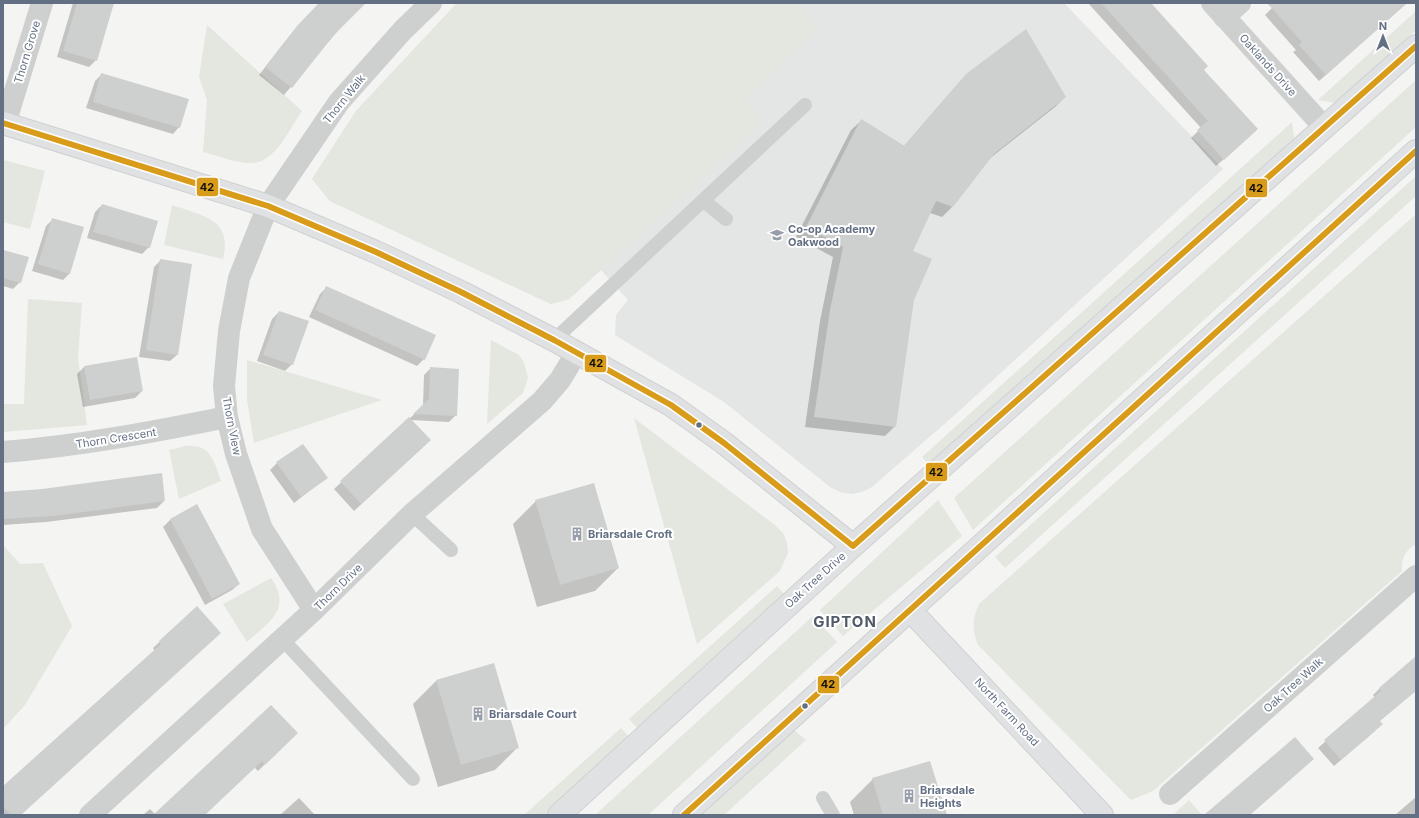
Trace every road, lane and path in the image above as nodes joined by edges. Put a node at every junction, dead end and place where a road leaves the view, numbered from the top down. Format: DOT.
graph roads {
  1 [pos="42,3"];
  2 [pos="431,3"];
  3 [pos="1226,8"];
  4 [pos="1416,46"];
  5 [pos="806,105"];
  6 [pos="4,124"];
  7 [pos="1324,127"];
  8 [pos="1416,151"];
  9 [pos="704,201"];
  10 [pos="268,206"];
  11 [pos="726,219"];
  12 [pos="554,340"];
  13 [pos="577,352"];
  14 [pos="228,417"];
  15 [pos="3,452"];
  16 [pos="412,514"];
  17 [pos="853,546"];
  18 [pos="451,550"];
  19 [pos="1416,576"];
  20 [pos="314,610"];
  21 [pos="910,610"];
  22 [pos="283,640"];
  23 [pos="413,779"];
  24 [pos="1170,794"];
  25 [pos="823,798"];
  26 [pos="92,814"];
  27 [pos="559,815"];
  28 [pos="684,815"];
  29 [pos="833,815"];
  30 [pos="1102,815"];
  1 -- 6 [label="street, Thorn Grove"];
  2 -- 10 [label="street, Thorn Walk"];
  3 -- 7 [label="street, Oaklands Drive"];
  4 -- 7 [label="street, Oak Tree Drive"];
  5 -- 9 [label="lane"];
  6 -- 10 [label="street"];
  7 -- 17 [label="street, Oak Tree Drive"];
  8 -- 21 [label="street"];
  9 -- 11 [label="lane"];
  9 -- 12 [label="lane"];
  10 -- 12 [label="street"];
  10 -- 14 [label="street, Thorn View"];
  12 -- 13 [label="street"];
  13 -- 16 [label="street, Thorn Drive"];
  13 -- 17 [label="street"];
  14 -- 15 [label="street, Thorn Crescent"];
  14 -- 20 [label="street, Thorn View"];
  16 -- 18 [label="lane"];
  16 -- 20 [label="street, Thorn Drive"];
  17 -- 27 [label="street, Oak Tree Drive"];
  19 -- 24 [label="street, Oak Tree Walk"];
  20 -- 22 [label="street, Thorn Drive"];
  21 -- 28 [label="street"];
  21 -- 30 [label="street, North Farm Road"];
  22 -- 23 [label="lane"];
  22 -- 26 [label="street, Thorn Drive"];
  25 -- 29 [label="lane"];
}
